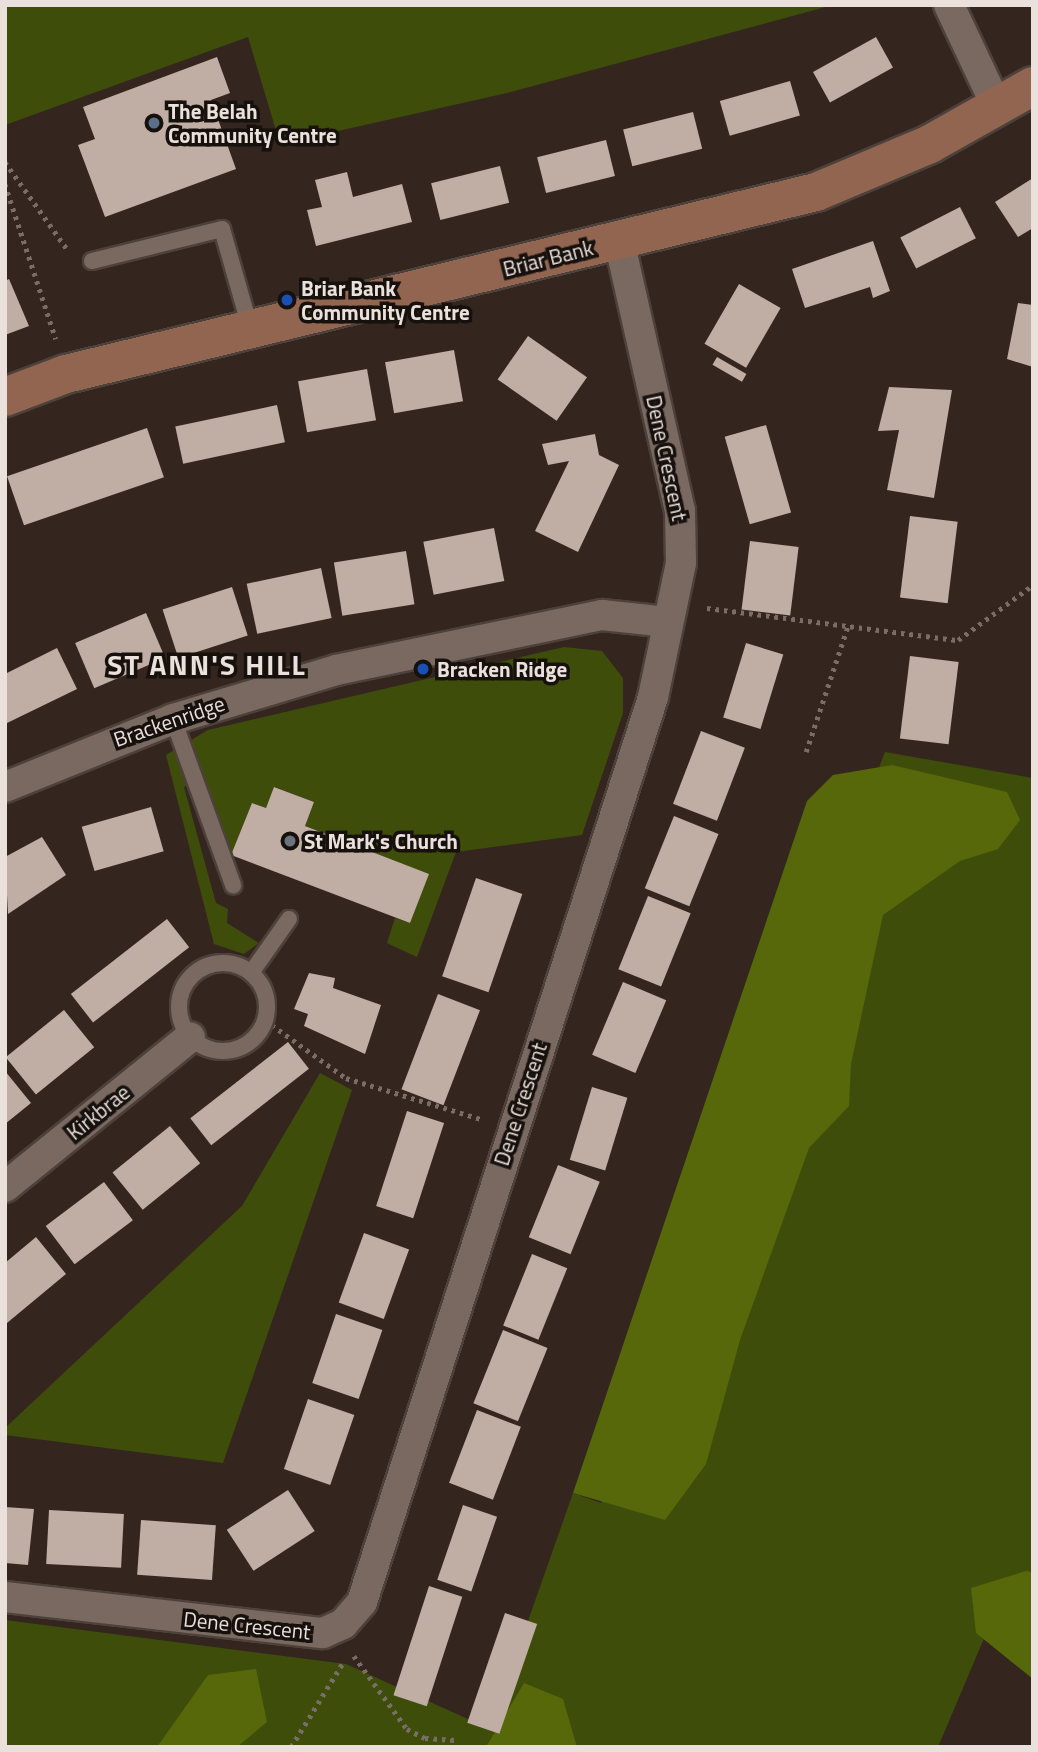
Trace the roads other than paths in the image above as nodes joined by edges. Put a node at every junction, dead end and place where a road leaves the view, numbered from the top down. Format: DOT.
graph roads {
  1 [pos="949,5"];
  2 [pos="1033,86"];
  3 [pos="996,105"];
  4 [pos="619,241"];
  5 [pos="92,261"];
  6 [pos="251,331"];
  7 [pos="5,397"];
  8 [pos="671,613"];
  9 [pos="173,719"];
  10 [pos="5,787"];
  11 [pos="233,884"];
  12 [pos="289,919"];
  13 [pos="251,973"];
  14 [pos="190,1037"];
  15 [pos="5,1187"];
  16 [pos="5,1597"];
  1 -- 3 [label="street"];
  2 -- 3 [label="street, Briar Bank"];
  3 -- 4 [label="street, Briar Bank"];
  4 -- 6 [label="street, Briar Bank"];
  4 -- 8 [label="street, Dene Crescent"];
  5 -- 6 [label="lane"];
  6 -- 7 [label="street, Briar Bank"];
  8 -- 9 [label="street, Brackenridge"];
  8 -- 16 [label="street, Dene Crescent"];
  9 -- 10 [label="street, Brackenridge"];
  9 -- 11 [label="lane"];
  12 -- 13 [label="lane"];
  13 -- 14 [label="lane"];
  13 -- 14 [label="lane"];
  14 -- 15 [label="street, Kirkbrae"];
}
